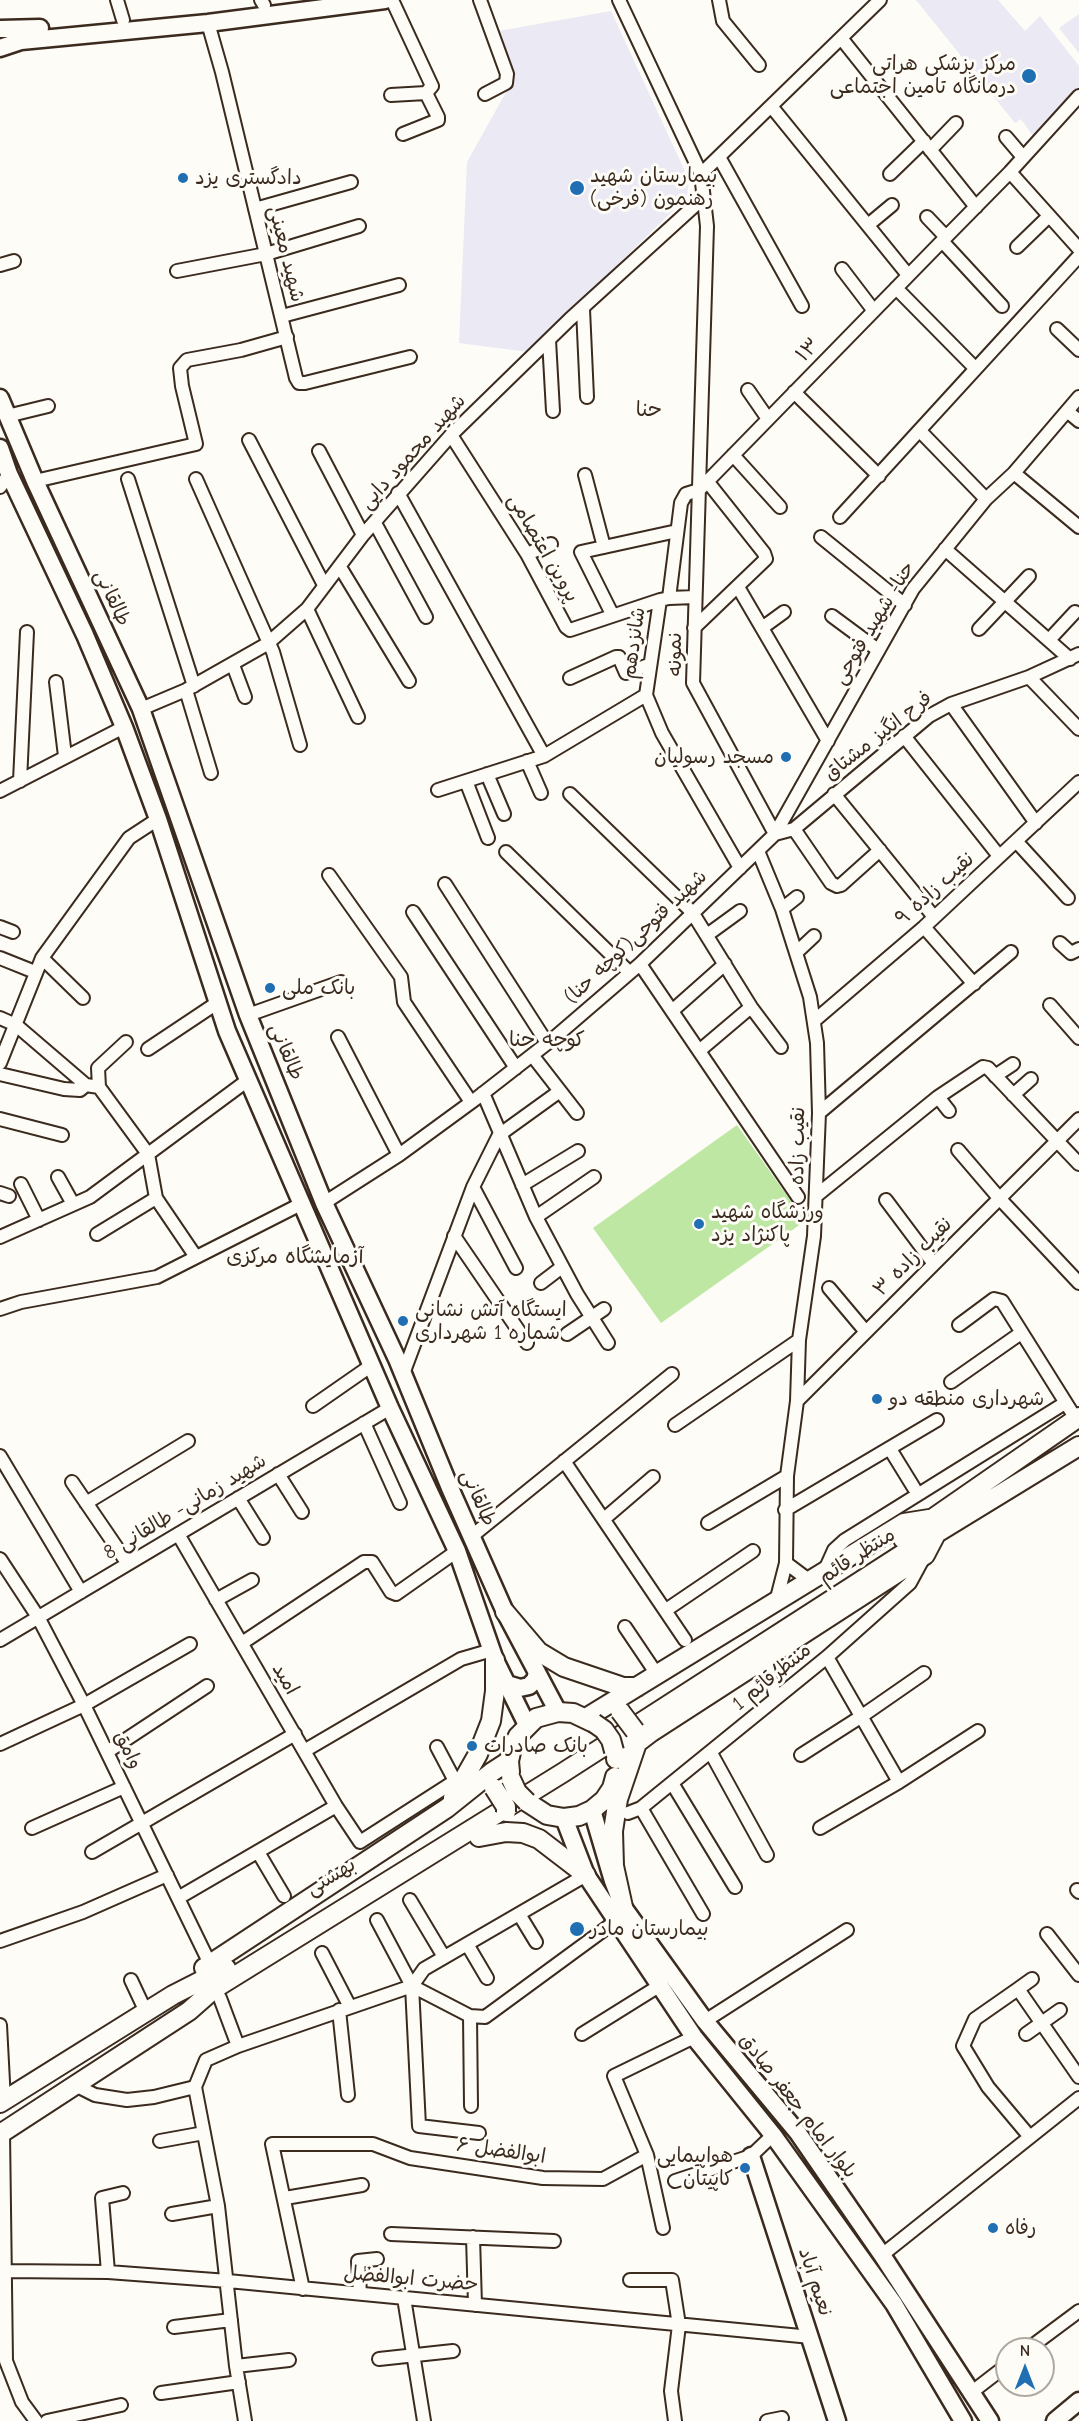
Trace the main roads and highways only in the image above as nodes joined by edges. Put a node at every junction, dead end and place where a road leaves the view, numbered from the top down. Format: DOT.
graph roads {
  1 [pos="303,0"];
  2 [pos="385,0"];
  3 [pos="263,2"];
  4 [pos="0,29"];
  5 [pos="0,48"];
  6 [pos="0,398"];
  7 [pos="0,448"];
  8 [pos="5,481"];
  9 [pos="1077,1418"];
  10 [pos="1079,1446"];
  11 [pos="935,1525"];
  12 [pos="505,1612"];
  13 [pos="494,1655"];
  14 [pos="537,1672"];
  15 [pos="682,1683"];
  16 [pos="507,1684"];
  17 [pos="632,1691"];
  18 [pos="662,1710"];
  19 [pos="558,1712"];
  20 [pos="590,1721"];
  21 [pos="527,1725"];
  22 [pos="641,1736"];
  23 [pos="615,1755"];
  24 [pos="510,1770"];
  25 [pos="472,1788"];
  26 [pos="529,1804"];
  27 [pos="447,1808"];
  28 [pos="592,1810"];
  29 [pos="504,1818"];
  30 [pos="564,1818"];
  31 [pos="598,1829"];
  32 [pos="479,1838"];
  33 [pos="574,1844"];
  34 [pos="585,1875"];
  35 [pos="620,1914"];
  36 [pos="173,1995"];
  37 [pos="189,2011"];
  38 [pos="2,2102"];
  39 [pos="2,2133"];
  40 [pos="751,2156"];
  41 [pos="1079,2401"];
  42 [pos="837,2421"];
  43 [pos="963,2421"];
  44 [pos="990,2421"];
  45 [pos="1055,2421"];
  1 -- 3 [label="main road"];
  2 -- 5 [label="main road"];
  3 -- 4 [label="main road"];
  6 -- 12 [label="main road, طالقانی"];
  7 -- 8 [label="main road, طالقانی"];
  8 -- 13 [label="main road, طالقانی"];
  9 -- 11 [label="main road, منتظر قائم"];
  10 -- 11 [label="main road, منتظر قائم"];
  11 -- 15 [label="main road, منتظر قائم"];
  11 -- 17 [label="main road"];
  11 -- 18 [label="main road, منتظر قائم"];
  11 -- 22 [label="main road"];
  12 -- 14 [label="main road, طالقانی"];
  12 -- 17 [label="main road"];
  13 -- 16 [label="main road, طالقانی"];
  13 -- 27 [label="main road"];
  14 -- 16 [label="main road"];
  14 -- 19 [label="main road, طالقانی"];
  15 -- 36 [label="main road, بهشتی"];
  16 -- 21 [label="main road, طالقانی"];
  17 -- 20 [label="main road"];
  17 -- 22 [label="main road, bridge"];
  18 -- 37 [label="main road, بهشتی"];
  19 -- 20 [label="main road"];
  19 -- 21 [label="main road"];
  20 -- 23 [label="main road, bridge"];
  21 -- 24 [label="main road"];
  22 -- 23 [label="main road"];
  22 -- 35 [label="main road"];
  23 -- 28 [label="main road"];
  24 -- 25 [label="main road"];
  24 -- 26 [label="main road, bridge"];
  25 -- 27 [label="main road"];
  25 -- 29 [label="main road, bridge"];
  26 -- 29 [label="main road"];
  26 -- 30 [label="main road"];
  27 -- 36 [label="main road"];
  28 -- 30 [label="main road"];
  28 -- 31 [label="main road, بلوار امام جعفر صادق"];
  29 -- 32 [label="main road"];
  30 -- 33 [label="main road, بلوار امام جعفر صادق"];
  31 -- 33 [label="main road"];
  31 -- 35 [label="main road, بلوار امام جعفر صادق"];
  32 -- 34 [label="main road"];
  32 -- 37 [label="main road"];
  33 -- 34 [label="main road, بلوار امام جعفر صادق"];
  34 -- 35 [label="main road, بلوار امام جعفر صادق"];
  35 -- 43 [label="main road, بلوار امام جعفر صادق"];
  35 -- 44 [label="main road, بلوار امام جعفر صادق"];
  36 -- 38 [label="main road, بهشتی"];
  37 -- 39 [label="main road, بهشتی"];
  40 -- 42 [label="main road, نعیم آباد"];
  41 -- 45 [label="main road"];
}
